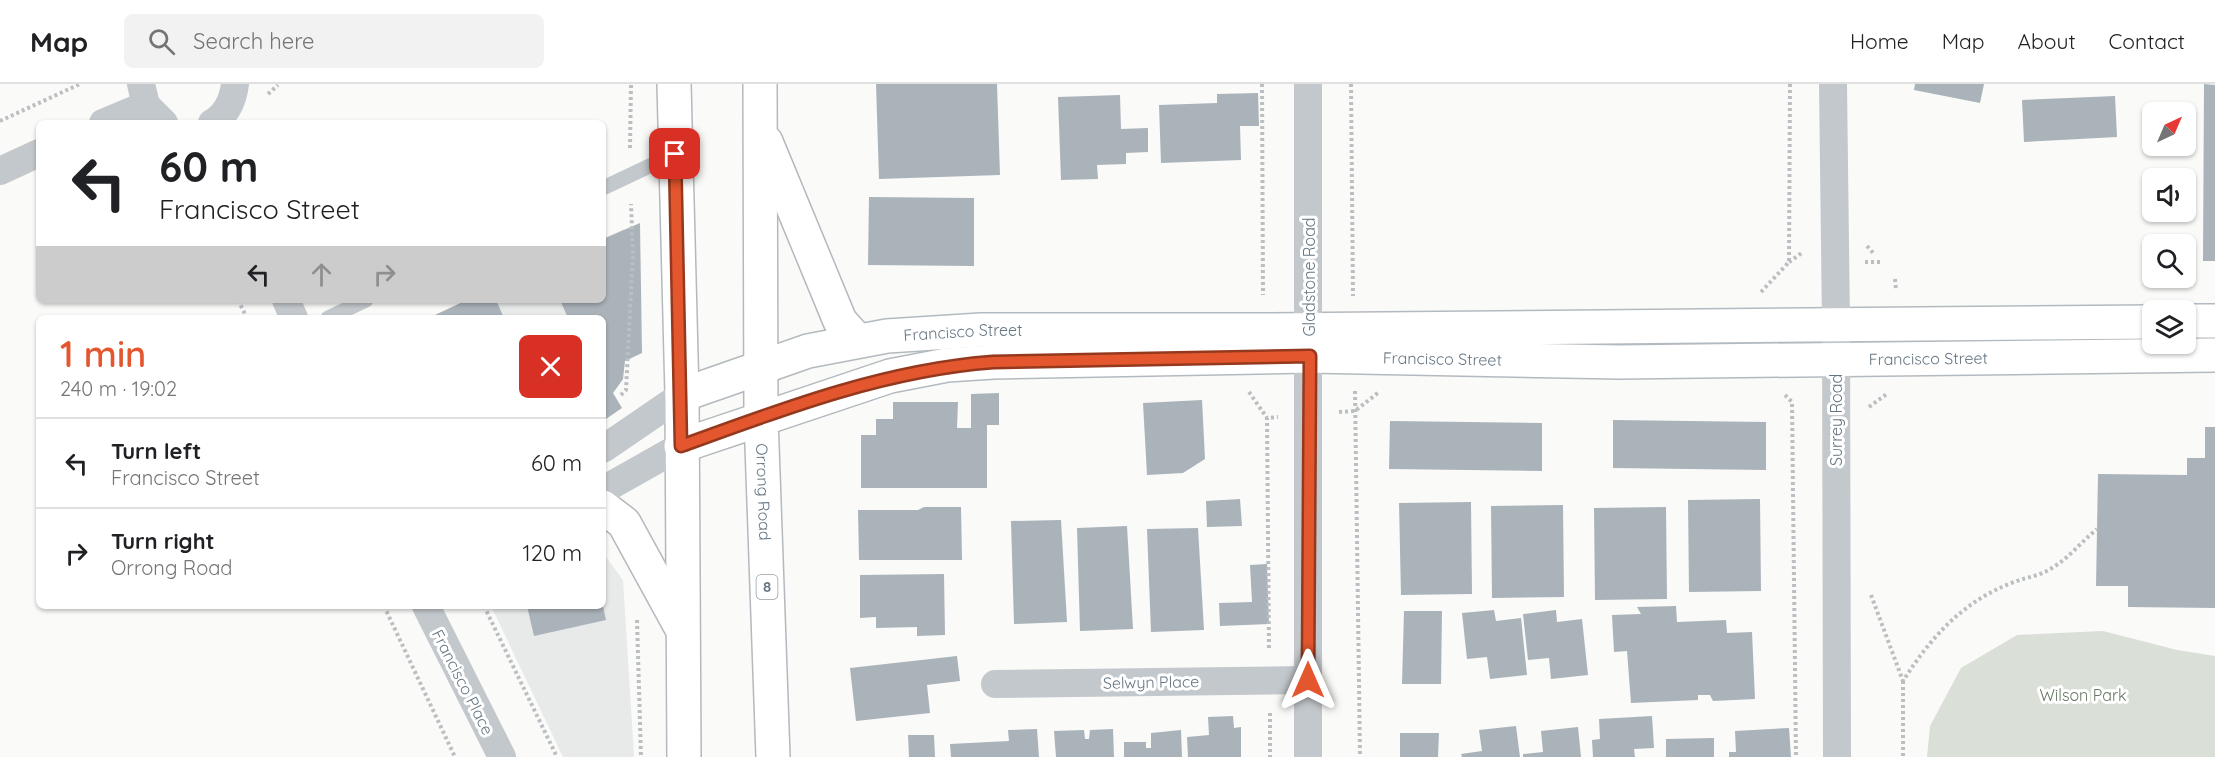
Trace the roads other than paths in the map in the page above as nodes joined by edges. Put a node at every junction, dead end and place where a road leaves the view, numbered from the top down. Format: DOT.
graph roads {
  1 [pos="235,84"];
  2 [pos="674,84"];
  3 [pos="760,84"];
  4 [pos="1308,84"];
  5 [pos="1833,84"];
  6 [pos="150,104"];
  7 [pos="110,120"];
  8 [pos="215,120"];
  9 [pos="760,129"];
  10 [pos="36,154"];
  11 [pos="675,154"];
  12 [pos="0,171"];
  13 [pos="606,187"];
  14 [pos="360,303"];
  15 [pos="334,315"];
  16 [pos="2196,321"];
  17 [pos="2215,321"];
  18 [pos="2142,322"];
  19 [pos="1836,324"];
  20 [pos="858,340"];
  21 [pos="1310,342"];
  22 [pos="1264,343"];
  23 [pos="1354,343"];
  24 [pos="2215,355"];
  25 [pos="1836,358"];
  26 [pos="763,365"];
  27 [pos="682,396"];
  28 [pos="761,417"];
  29 [pos="681,446"];
  30 [pos="606,447"];
  31 [pos="606,488"];
  32 [pos="606,509"];
  33 [pos="428,609"];
  34 [pos="683,631"];
  35 [pos="1308,680"];
  36 [pos="995,684"];
  37 [pos="502,757"];
  38 [pos="684,757"];
  39 [pos="773,757"];
  40 [pos="1308,757"];
  41 [pos="1837,757"];
  1 -- 8 [label="street"];
  2 -- 11 [label="main road"];
  3 -- 9 [label="main road, Orrong Road / 8"];
  4 -- 21 [label="street, Gladstone Road"];
  5 -- 19 [label="street, Surrey Road"];
  6 -- 7 [label="street"];
  9 -- 20 [label="main road"];
  9 -- 26 [label="main road, Orrong Road / 8"];
  10 -- 12 [label="street"];
  11 -- 13 [label="lane"];
  11 -- 27 [label="main road"];
  14 -- 15 [label="lane"];
  16 -- 17 [label="main road"];
  18 -- 19 [label="main road, Francisco Street"];
  19 -- 23 [label="main road, Francisco Street"];
  19 -- 25 [label="street, Surrey Road"];
  20 -- 22 [label="main road, Francisco Street"];
  20 -- 26 [label="main road, Francisco Street"];
  21 -- 22 [label="main road, Francisco Street"];
  21 -- 23 [label="main road, Francisco Street"];
  21 -- 35 [label="street, Gladstone Road"];
  22 -- 28 [label="main road, Francisco Street"];
  23 -- 25 [label="main road, Francisco Street"];
  24 -- 25 [label="main road, Francisco Street"];
  25 -- 41 [label="street, Surrey Road"];
  26 -- 27 [label="main road, Francisco Street"];
  26 -- 28 [label="main road, Orrong Road / 8"];
  27 -- 29 [label="main road"];
  27 -- 30 [label="street"];
  28 -- 29 [label="main road, Francisco Street"];
  28 -- 39 [label="main road, Orrong Road / 8"];
  29 -- 31 [label="street"];
  29 -- 34 [label="main road"];
  32 -- 34 [label="main road"];
  33 -- 37 [label="street, Francisco Place"];
  34 -- 38 [label="main road"];
  35 -- 36 [label="street, Selwyn Place"];
  35 -- 40 [label="street, Gladstone Road"];
}
